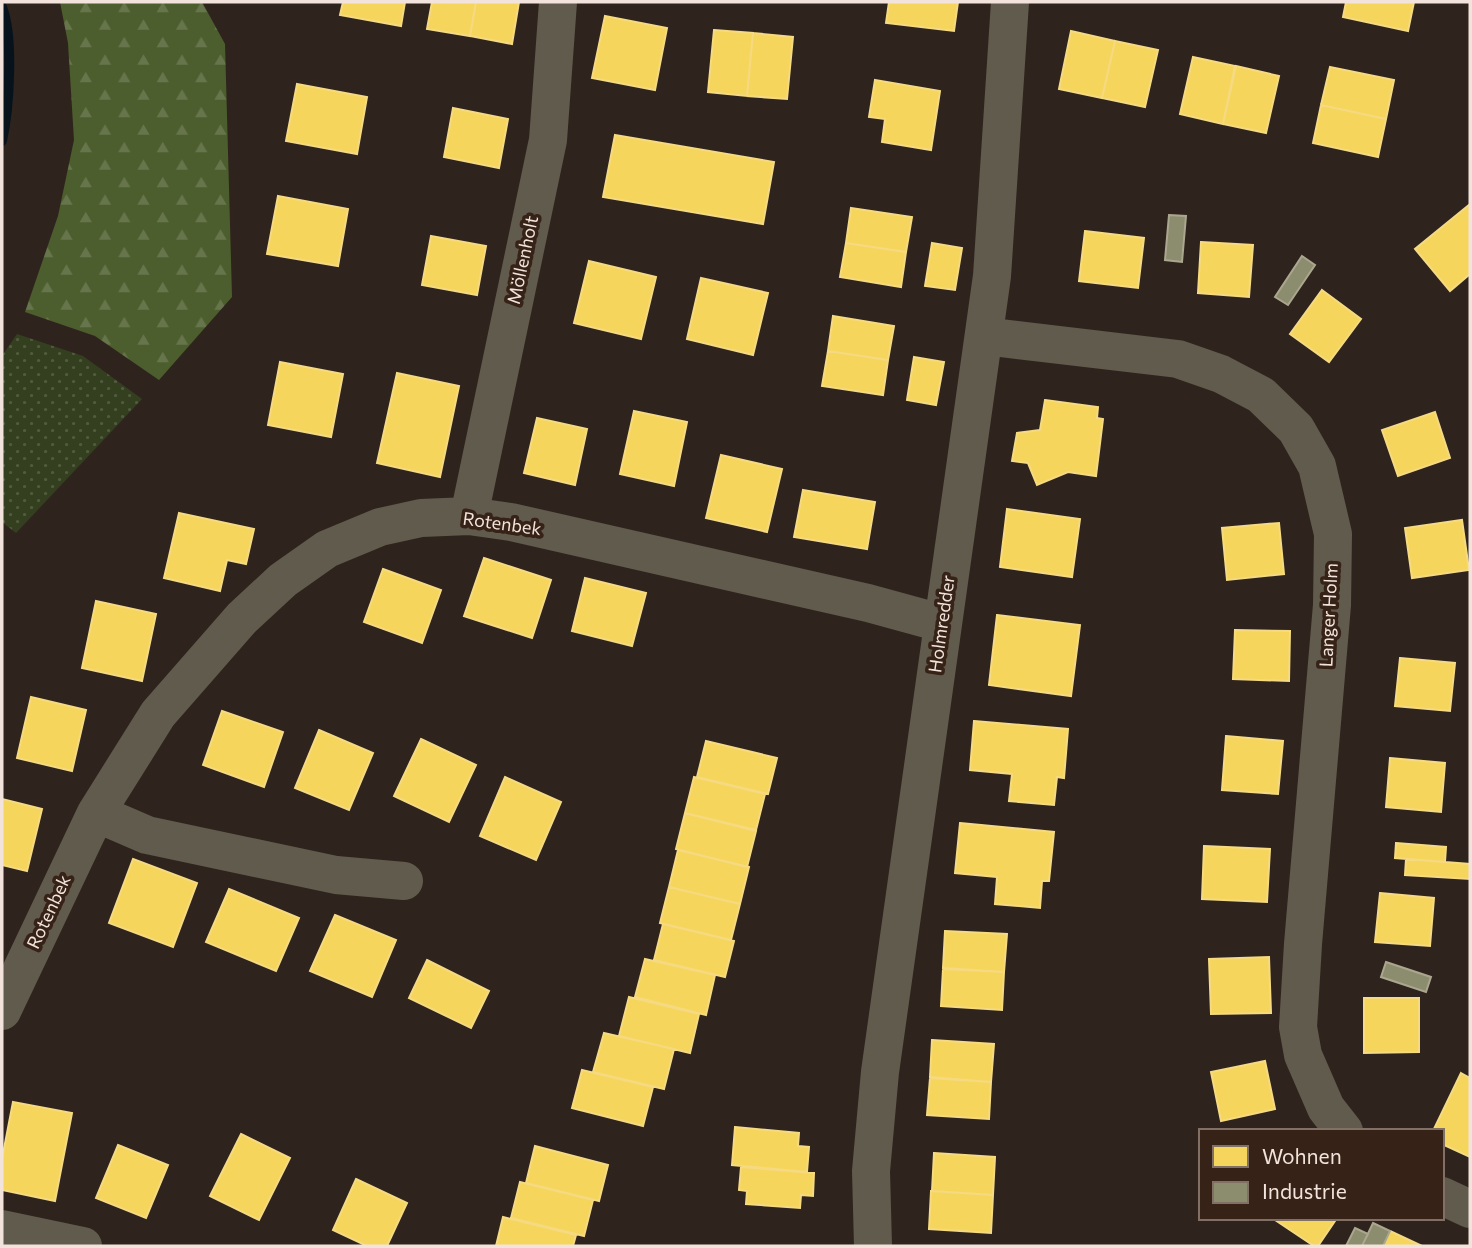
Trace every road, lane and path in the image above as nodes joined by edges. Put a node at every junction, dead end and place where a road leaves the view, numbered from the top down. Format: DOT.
graph roads {
  1 [pos="558,2"];
  2 [pos="1010,2"];
  3 [pos="984,336"];
  4 [pos="469,516"];
  5 [pos="942,623"];
  6 [pos="96,813"];
  7 [pos="404,881"];
  8 [pos="2,1011"];
  9 [pos="1342,1129"];
  10 [pos="1444,1197"];
  11 [pos="1470,1209"];
  12 [pos="2,1229"];
  13 [pos="83,1246"];
  14 [pos="873,1246"];
  1 -- 4 [label="street, Möllenholt"];
  2 -- 3 [label="street, Holmredder"];
  3 -- 5 [label="street, Holmredder"];
  3 -- 9 [label="street, Langer Holm"];
  4 -- 5 [label="street, Rotenbek"];
  4 -- 6 [label="street, Rotenbek"];
  5 -- 14 [label="street, Holmredder"];
  6 -- 7 [label="street"];
  6 -- 8 [label="street, Rotenbek"];
  10 -- 11 [label="street"];
  12 -- 13 [label="street"];
}
